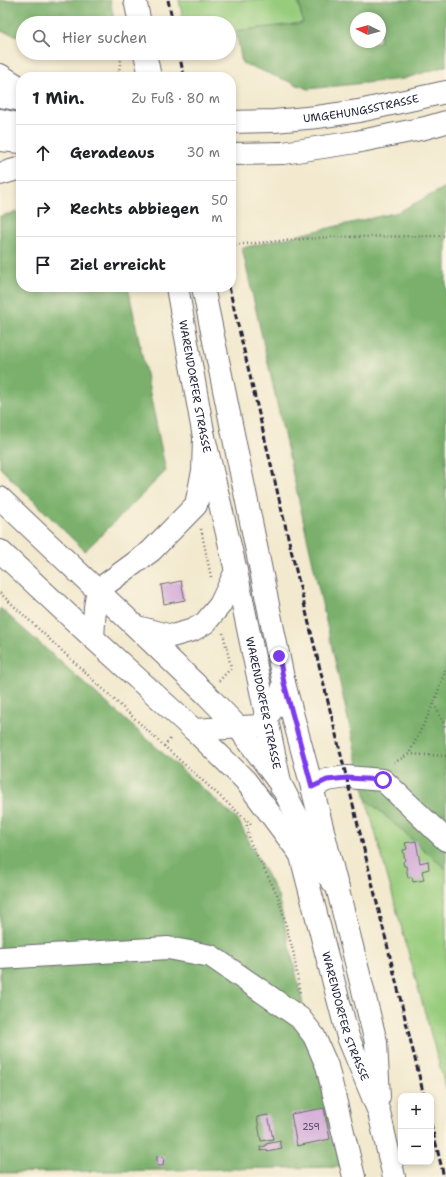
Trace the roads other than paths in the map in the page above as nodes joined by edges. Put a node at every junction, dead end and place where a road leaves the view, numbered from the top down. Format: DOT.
graph roads {
  1 [pos="135,0"];
  2 [pos="138,16"];
  3 [pos="147,60"];
  4 [pos="149,72"];
  5 [pos="0,75"];
  6 [pos="16,85"];
  7 [pos="446,92"];
  8 [pos="0,96"];
  9 [pos="16,99"];
  10 [pos="0,120"];
  11 [pos="236,122"];
  12 [pos="446,122"];
  13 [pos="16,124"];
  14 [pos="0,140"];
  15 [pos="16,142"];
  16 [pos="236,154"];
  17 [pos="16,169"];
  18 [pos="0,174"];
  19 [pos="178,292"];
  20 [pos="204,292"];
  21 [pos="204,437"];
  22 [pos="0,498"];
  23 [pos="0,551"];
  24 [pos="236,571"];
  25 [pos="98,590"];
  26 [pos="136,627"];
  27 [pos="93,638"];
  28 [pos="284,683"];
  29 [pos="266,718"];
  30 [pos="238,727"];
  31 [pos="194,730"];
  32 [pos="280,785"];
  33 [pos="312,787"];
  34 [pos="446,840"];
  35 [pos="301,855"];
  36 [pos="338,888"];
  37 [pos="0,958"];
  38 [pos="379,1112"];
  39 [pos="354,1177"];
  40 [pos="394,1177"];
  1 -- 2 [label="main road"];
  3 -- 4 [label="main road"];
  5 -- 6 [label="main road"];
  7 -- 11 [label="main road, UMGEHUNGSSTRASSE"];
  8 -- 9 [label="main road"];
  10 -- 13 [label="main road"];
  12 -- 16 [label="main road"];
  14 -- 15 [label="main road"];
  17 -- 18 [label="main road"];
  19 -- 21 [label="main road, WARENDORFER STRASSE"];
  20 -- 28 [label="main road, WARENDORFER STRASSE"];
  21 -- 24 [label="main road, WARENDORFER STRASSE"];
  21 -- 25 [label="main road"];
  22 -- 25 [label="main road"];
  23 -- 27 [label="main road"];
  24 -- 26 [label="main road"];
  24 -- 29 [label="main road, WARENDORFER STRASSE"];
  25 -- 26 [label="main road"];
  25 -- 27 [label="main road"];
  26 -- 30 [label="main road"];
  27 -- 31 [label="main road"];
  28 -- 29 [label="main road"];
  28 -- 33 [label="main road, WARENDORFER STRASSE"];
  29 -- 30 [label="main road"];
  29 -- 32 [label="main road, WARENDORFER STRASSE"];
  30 -- 31 [label="main road"];
  30 -- 32 [label="main road"];
  31 -- 35 [label="main road"];
  32 -- 35 [label="main road, WARENDORFER STRASSE"];
  32 -- 36 [label="main road"];
  33 -- 34 [label="main road"];
  33 -- 36 [label="main road, WARENDORFER STRASSE"];
  35 -- 38 [label="main road, WARENDORFER STRASSE"];
  36 -- 38 [label="main road, WARENDORFER STRASSE"];
  37 -- 39 [label="main road"];
  38 -- 40 [label="main road, WARENDORFER STRASSE"];
}
